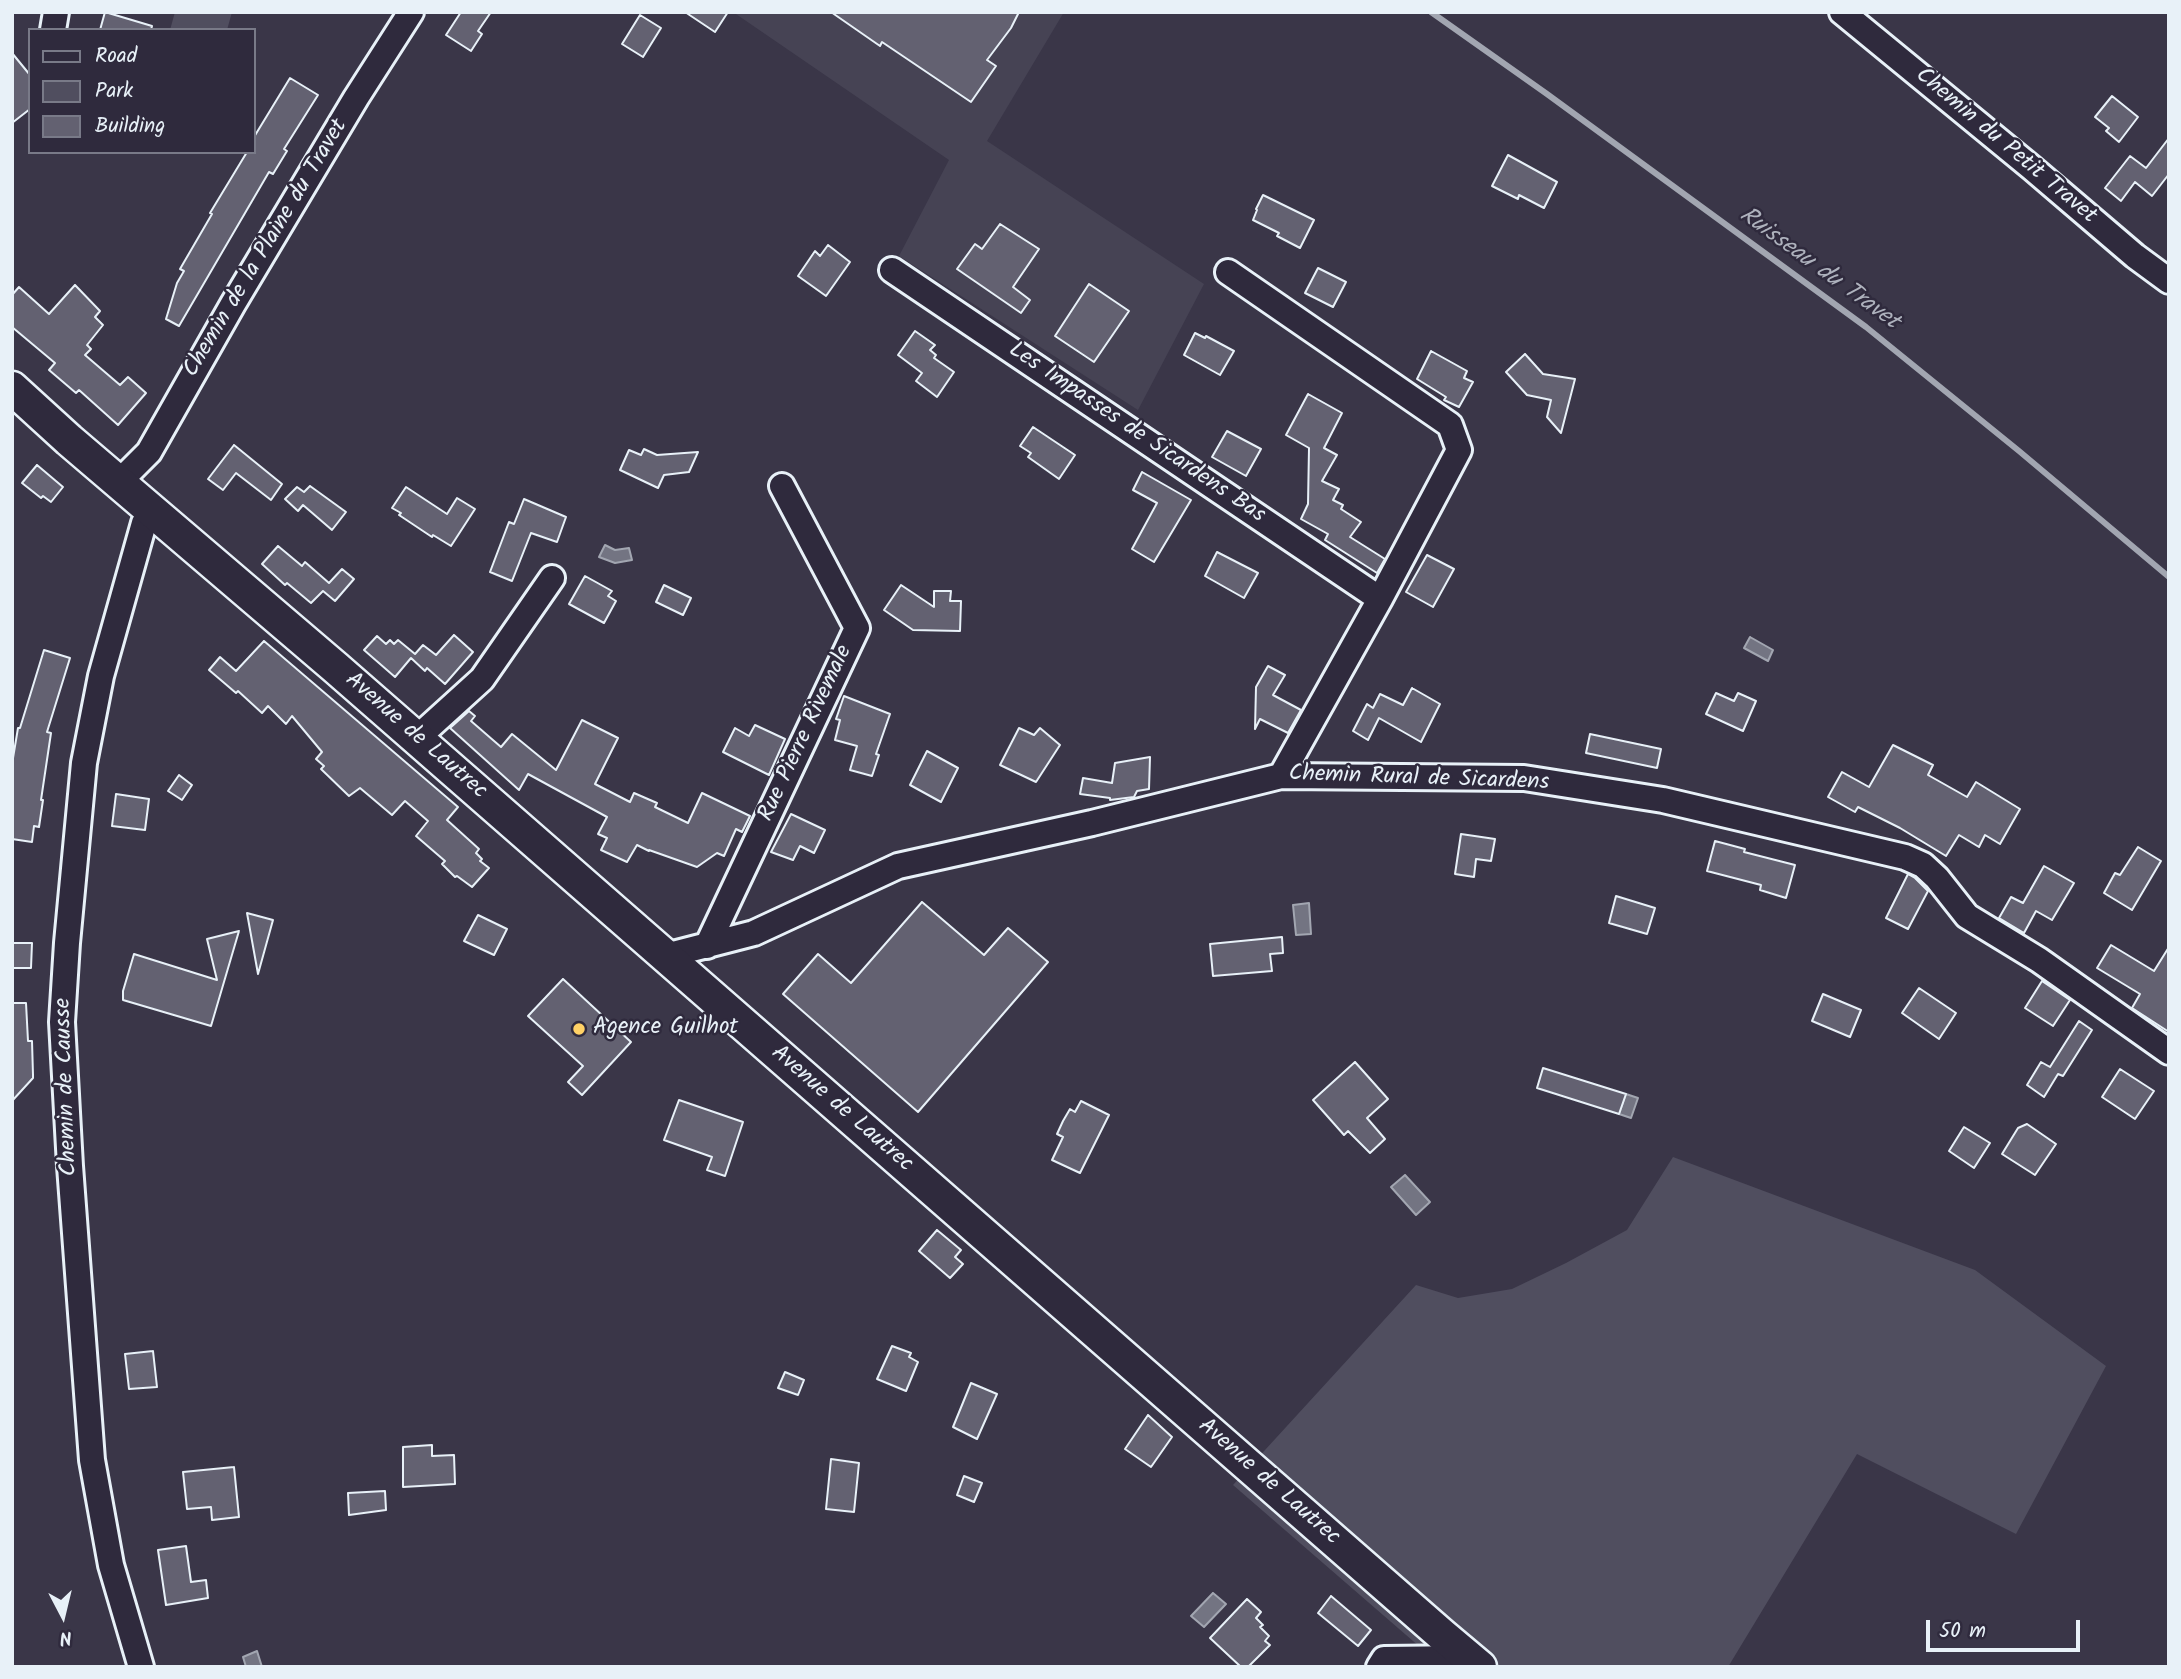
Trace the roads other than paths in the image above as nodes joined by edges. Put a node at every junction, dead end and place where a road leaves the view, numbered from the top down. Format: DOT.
graph roads {
  1 [pos="411,12"];
  2 [pos="1842,12"];
  3 [pos="892,270"];
  4 [pos="1228,272"];
  5 [pos="2169,281"];
  6 [pos="12,388"];
  7 [pos="119,482"];
  8 [pos="782,486"];
  9 [pos="153,512"];
  10 [pos="552,578"];
  11 [pos="1380,599"];
  12 [pos="416,738"];
  13 [pos="1281,776"];
  14 [pos="707,946"];
  15 [pos="665,956"];
  16 [pos="2169,1052"];
  17 [pos="1475,1662"];
  18 [pos="141,1667"];
  19 [pos="1379,1667"];
  1 -- 7 [label="street, Chemin de la Plaine du Travet"];
  2 -- 5 [label="street, Chemin du Petit Travet"];
  3 -- 11 [label="street, Les Impasses de Sicardens Bas"];
  4 -- 11 [label="street"];
  6 -- 7 [label="main road, Avenue de Lautrec"];
  7 -- 9 [label="main road, Avenue de Lautrec"];
  8 -- 14 [label="street, Rue Pierre Rivemale"];
  9 -- 12 [label="main road, Avenue de Lautrec"];
  9 -- 18 [label="street, Chemin de Causse"];
  10 -- 12 [label="street"];
  11 -- 13 [label="street"];
  12 -- 15 [label="main road, Avenue de Lautrec"];
  13 -- 14 [label="street, Chemin Rural de Sicardens"];
  13 -- 16 [label="street, Chemin Rural de Sicardens"];
  14 -- 15 [label="street, Chemin Rural de Sicardens"];
  15 -- 17 [label="main road, Avenue de Lautrec"];
  17 -- 19 [label="street"];
}
